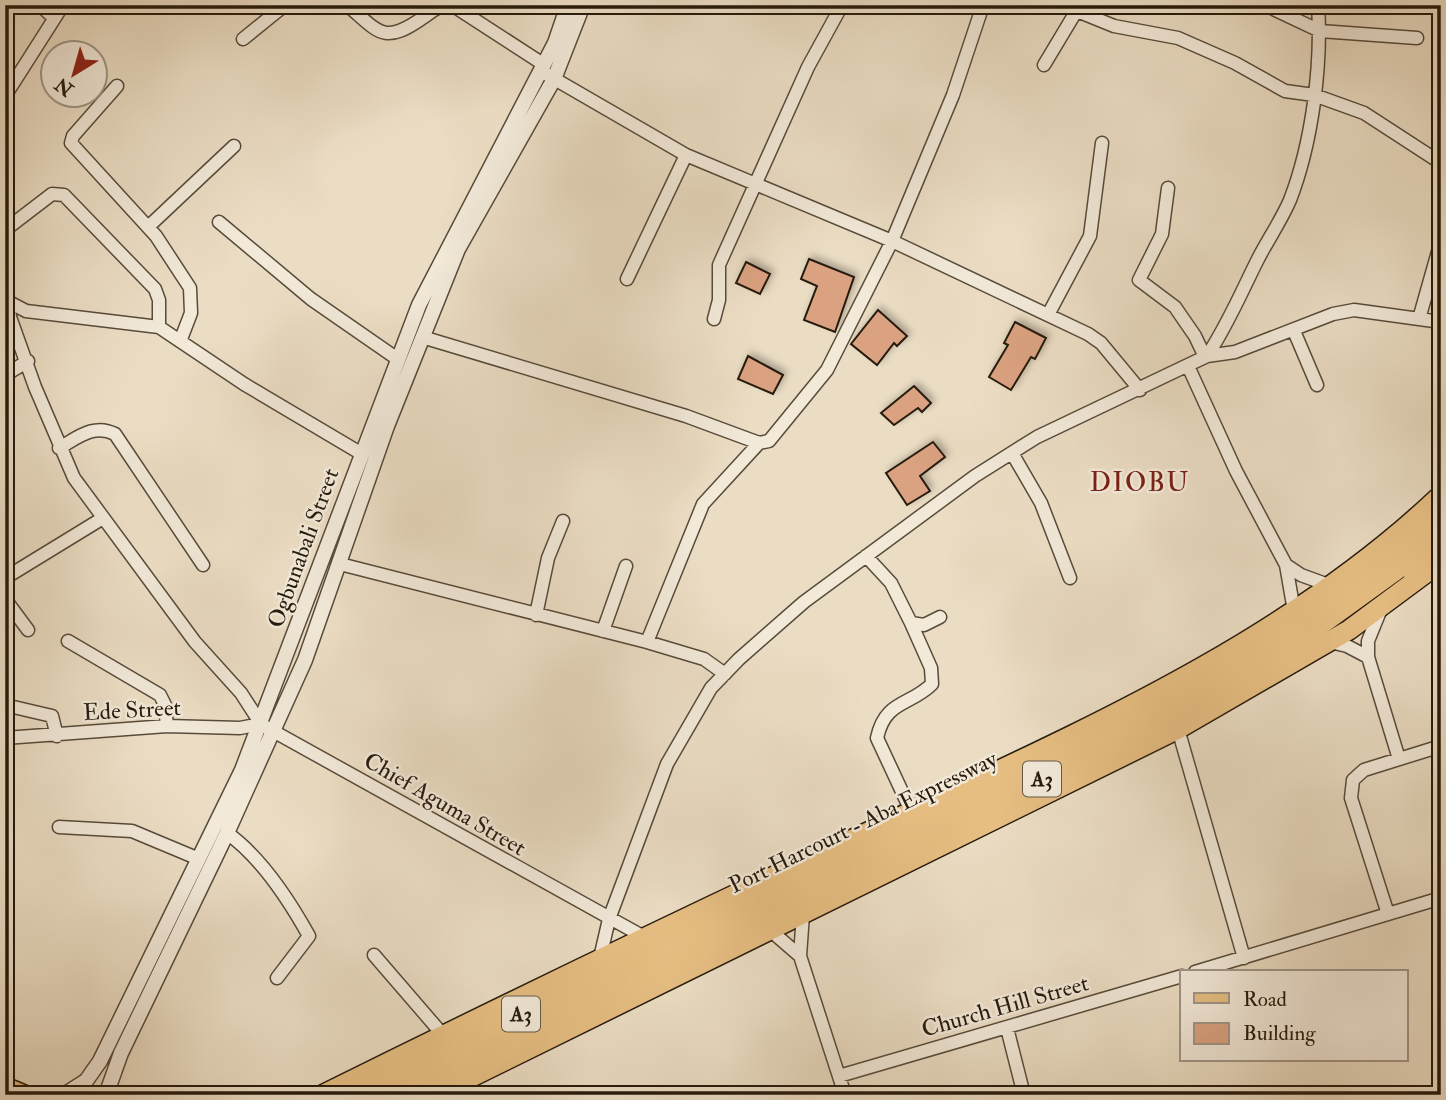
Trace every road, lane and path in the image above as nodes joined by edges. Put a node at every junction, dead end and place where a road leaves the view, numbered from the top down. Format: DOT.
graph roads {
  1 [pos="40,5"];
  2 [pos="63,5"];
  3 [pos="285,5"];
  4 [pos="347,5"];
  5 [pos="445,5"];
  6 [pos="452,5"];
  7 [pos="568,5"];
  8 [pos="583,5"];
  9 [pos="842,5"];
  10 [pos="984,5"];
  11 [pos="1265,5"];
  12 [pos="1318,5"];
  13 [pos="1078,8"];
  14 [pos="54,18"];
  15 [pos="1320,31"];
  16 [pos="1417,38"];
  17 [pos="243,39"];
  18 [pos="1044,65"];
  19 [pos="541,67"];
  20 [pos="554,79"];
  21 [pos="117,86"];
  22 [pos="5,96"];
  23 [pos="1314,96"];
  24 [pos="1102,143"];
  25 [pos="234,146"];
  26 [pos="686,155"];
  27 [pos="1441,163"];
  28 [pos="755,184"];
  29 [pos="1168,188"];
  30 [pos="219,222"];
  31 [pos="148,227"];
  32 [pos="5,230"];
  33 [pos="892,241"];
  34 [pos="1441,241"];
  35 [pos="628,279"];
  36 [pos="7,301"];
  37 [pos="1049,313"];
  38 [pos="714,319"];
  39 [pos="1419,319"];
  40 [pos="1441,322"];
  41 [pos="159,327"];
  42 [pos="1294,331"];
  43 [pos="422,338"];
  44 [pos="181,339"];
  45 [pos="1206,356"];
  46 [pos="398,360"];
  47 [pos="28,361"];
  48 [pos="1188,366"];
  49 [pos="5,375"];
  50 [pos="1317,385"];
  51 [pos="1140,390"];
  52 [pos="759,443"];
  53 [pos="59,447"];
  54 [pos="1012,453"];
  55 [pos="362,454"];
  56 [pos="1441,495"];
  57 [pos="1441,515"];
  58 [pos="103,518"];
  59 [pos="563,521"];
  60 [pos="1441,538"];
  61 [pos="866,556"];
  62 [pos="1441,560"];
  63 [pos="340,564"];
  64 [pos="203,565"];
  65 [pos="1286,565"];
  66 [pos="626,566"];
  67 [pos="5,578"];
  68 [pos="1070,578"];
  69 [pos="1377,587"];
  70 [pos="1333,593"];
  71 [pos="5,599"];
  72 [pos="1382,607"];
  73 [pos="1294,611"];
  74 [pos="536,615"];
  75 [pos="940,617"];
  76 [pos="911,623"];
  77 [pos="28,630"];
  78 [pos="603,631"];
  79 [pos="68,641"];
  80 [pos="647,642"];
  81 [pos="1330,642"];
  82 [pos="1368,657"];
  83 [pos="725,674"];
  84 [pos="5,705"];
  85 [pos="167,726"];
  86 [pos="267,727"];
  87 [pos="1178,729"];
  88 [pos="57,736"];
  89 [pos="5,738"];
  90 [pos="1441,746"];
  91 [pos="1399,759"];
  92 [pos="911,811"];
  93 [pos="59,827"];
  94 [pos="227,834"];
  95 [pos="199,859"];
  96 [pos="1441,898"];
  97 [pos="803,914"];
  98 [pos="1388,914"];
  99 [pos="609,919"];
  100 [pos="770,930"];
  101 [pos="644,937"];
  102 [pos="690,943"];
  103 [pos="374,956"];
  104 [pos="800,956"];
  105 [pos="600,958"];
  106 [pos="1244,958"];
  107 [pos="1202,970"];
  108 [pos="1180,977"];
  109 [pos="277,978"];
  110 [pos="1007,1028"];
  111 [pos="443,1035"];
  112 [pos="839,1076"];
  113 [pos="5,1087"];
  114 [pos="107,1089"];
  115 [pos="24,1095"];
  116 [pos="64,1095"];
  117 [pos="96,1095"];
  118 [pos="322,1095"];
  119 [pos="358,1095"];
  120 [pos="394,1095"];
  121 [pos="435,1095"];
  122 [pos="845,1095"];
  123 [pos="1024,1095"];
  1 -- 14 [label="street"];
  2 -- 14 [label="street"];
  3 -- 17 [label="street"];
  4 -- 5 [label="street"];
  6 -- 19 [label="street"];
  7 -- 19 [label="street, Ogbunabali Street"];
  8 -- 20 [label="street, Ogbunabali Street"];
  9 -- 28 [label="street"];
  10 -- 33 [label="street"];
  11 -- 15 [label="street"];
  12 -- 15 [label="street"];
  13 -- 18 [label="street"];
  13 -- 23 [label="street"];
  14 -- 22 [label="street"];
  15 -- 16 [label="street"];
  15 -- 23 [label="street"];
  19 -- 20 [label="street"];
  19 -- 46 [label="street, Ogbunabali Street"];
  20 -- 26 [label="street"];
  20 -- 43 [label="street, Ogbunabali Street"];
  21 -- 31 [label="street"];
  23 -- 27 [label="street"];
  23 -- 45 [label="street"];
  24 -- 37 [label="street"];
  25 -- 31 [label="street"];
  26 -- 28 [label="street"];
  26 -- 35 [label="street"];
  28 -- 33 [label="street"];
  28 -- 38 [label="street"];
  29 -- 45 [label="street"];
  30 -- 46 [label="street"];
  31 -- 44 [label="street"];
  32 -- 41 [label="street"];
  33 -- 37 [label="street"];
  33 -- 52 [label="street"];
  34 -- 39 [label="street"];
  36 -- 41 [label="street"];
  36 -- 47 [label="street"];
  37 -- 51 [label="street"];
  39 -- 40 [label="street"];
  39 -- 42 [label="street"];
  41 -- 44 [label="street"];
  42 -- 45 [label="street"];
  42 -- 50 [label="street"];
  43 -- 52 [label="street"];
  43 -- 63 [label="street, Ogbunabali Street"];
  44 -- 55 [label="street"];
  45 -- 48 [label="street"];
  46 -- 55 [label="street, Ogbunabali Street"];
  47 -- 49 [label="street"];
  47 -- 53 [label="street"];
  48 -- 51 [label="street"];
  48 -- 65 [label="street"];
  51 -- 54 [label="street"];
  52 -- 80 [label="street"];
  53 -- 58 [label="street"];
  53 -- 64 [label="street"];
  54 -- 61 [label="street"];
  54 -- 68 [label="street"];
  55 -- 86 [label="street, Ogbunabali Street"];
  56 -- 70 [label="main road"];
  57 -- 70 [label="main road, Port Harcourt - Aba Expressway / A3"];
  58 -- 67 [label="street"];
  58 -- 86 [label="street"];
  59 -- 74 [label="street"];
  60 -- 69 [label="main road, Port Harcourt - Aba Expressway / A3"];
  61 -- 76 [label="street"];
  61 -- 83 [label="street"];
  62 -- 69 [label="main road"];
  62 -- 72 [label="main road"];
  63 -- 74 [label="street"];
  63 -- 86 [label="street, Ogbunabali Street"];
  65 -- 70 [label="street"];
  65 -- 73 [label="street"];
  66 -- 78 [label="street"];
  69 -- 102 [label="main road, Port Harcourt - Aba Expressway / A3"];
  70 -- 73 [label="main road"];
  70 -- 102 [label="main road, Port Harcourt - Aba Expressway / A3"];
  71 -- 77 [label="street"];
  72 -- 81 [label="main road"];
  72 -- 82 [label="street"];
  73 -- 92 [label="main road"];
  74 -- 78 [label="street"];
  75 -- 76 [label="street"];
  76 -- 92 [label="street"];
  78 -- 80 [label="street"];
  79 -- 85 [label="street"];
  80 -- 83 [label="street"];
  81 -- 82 [label="street"];
  81 -- 87 [label="main road"];
  82 -- 91 [label="street"];
  83 -- 99 [label="street"];
  84 -- 88 [label="street"];
  85 -- 86 [label="street, Ede Street"];
  85 -- 88 [label="street, Ede Street"];
  86 -- 94 [label="street, Ogbunabali Street"];
  86 -- 95 [label="street, Ogbunabali Street"];
  86 -- 99 [label="street, Chief Aguma Street"];
  87 -- 97 [label="main road"];
  87 -- 106 [label="street"];
  88 -- 89 [label="street, Ede Street"];
  90 -- 91 [label="street"];
  91 -- 98 [label="street"];
  92 -- 101 [label="main road"];
  93 -- 95 [label="street"];
  94 -- 109 [label="street"];
  94 -- 114 [label="street, Ogbunabali Street"];
  95 -- 116 [label="street, Ogbunabali Street"];
  96 -- 98 [label="street"];
  97 -- 100 [label="main road"];
  97 -- 104 [label="street"];
  98 -- 106 [label="street"];
  99 -- 101 [label="street, Chief Aguma Street"];
  99 -- 105 [label="street"];
  100 -- 104 [label="street"];
  100 -- 121 [label="main road"];
  101 -- 105 [label="main road"];
  102 -- 119 [label="main road, Port Harcourt - Aba Expressway / A3"];
  102 -- 120 [label="main road, Port Harcourt - Aba Expressway / A3"];
  103 -- 111 [label="street"];
  104 -- 112 [label="street"];
  105 -- 111 [label="main road"];
  106 -- 107 [label="street"];
  108 -- 110 [label="street, Church Hill Street"];
  110 -- 112 [label="street, Church Hill Street"];
  110 -- 123 [label="street"];
  111 -- 118 [label="main road"];
  112 -- 122 [label="street"];
  113 -- 115 [label="main road"];
  114 -- 117 [label="street, Ogbunabali Street"];
}
